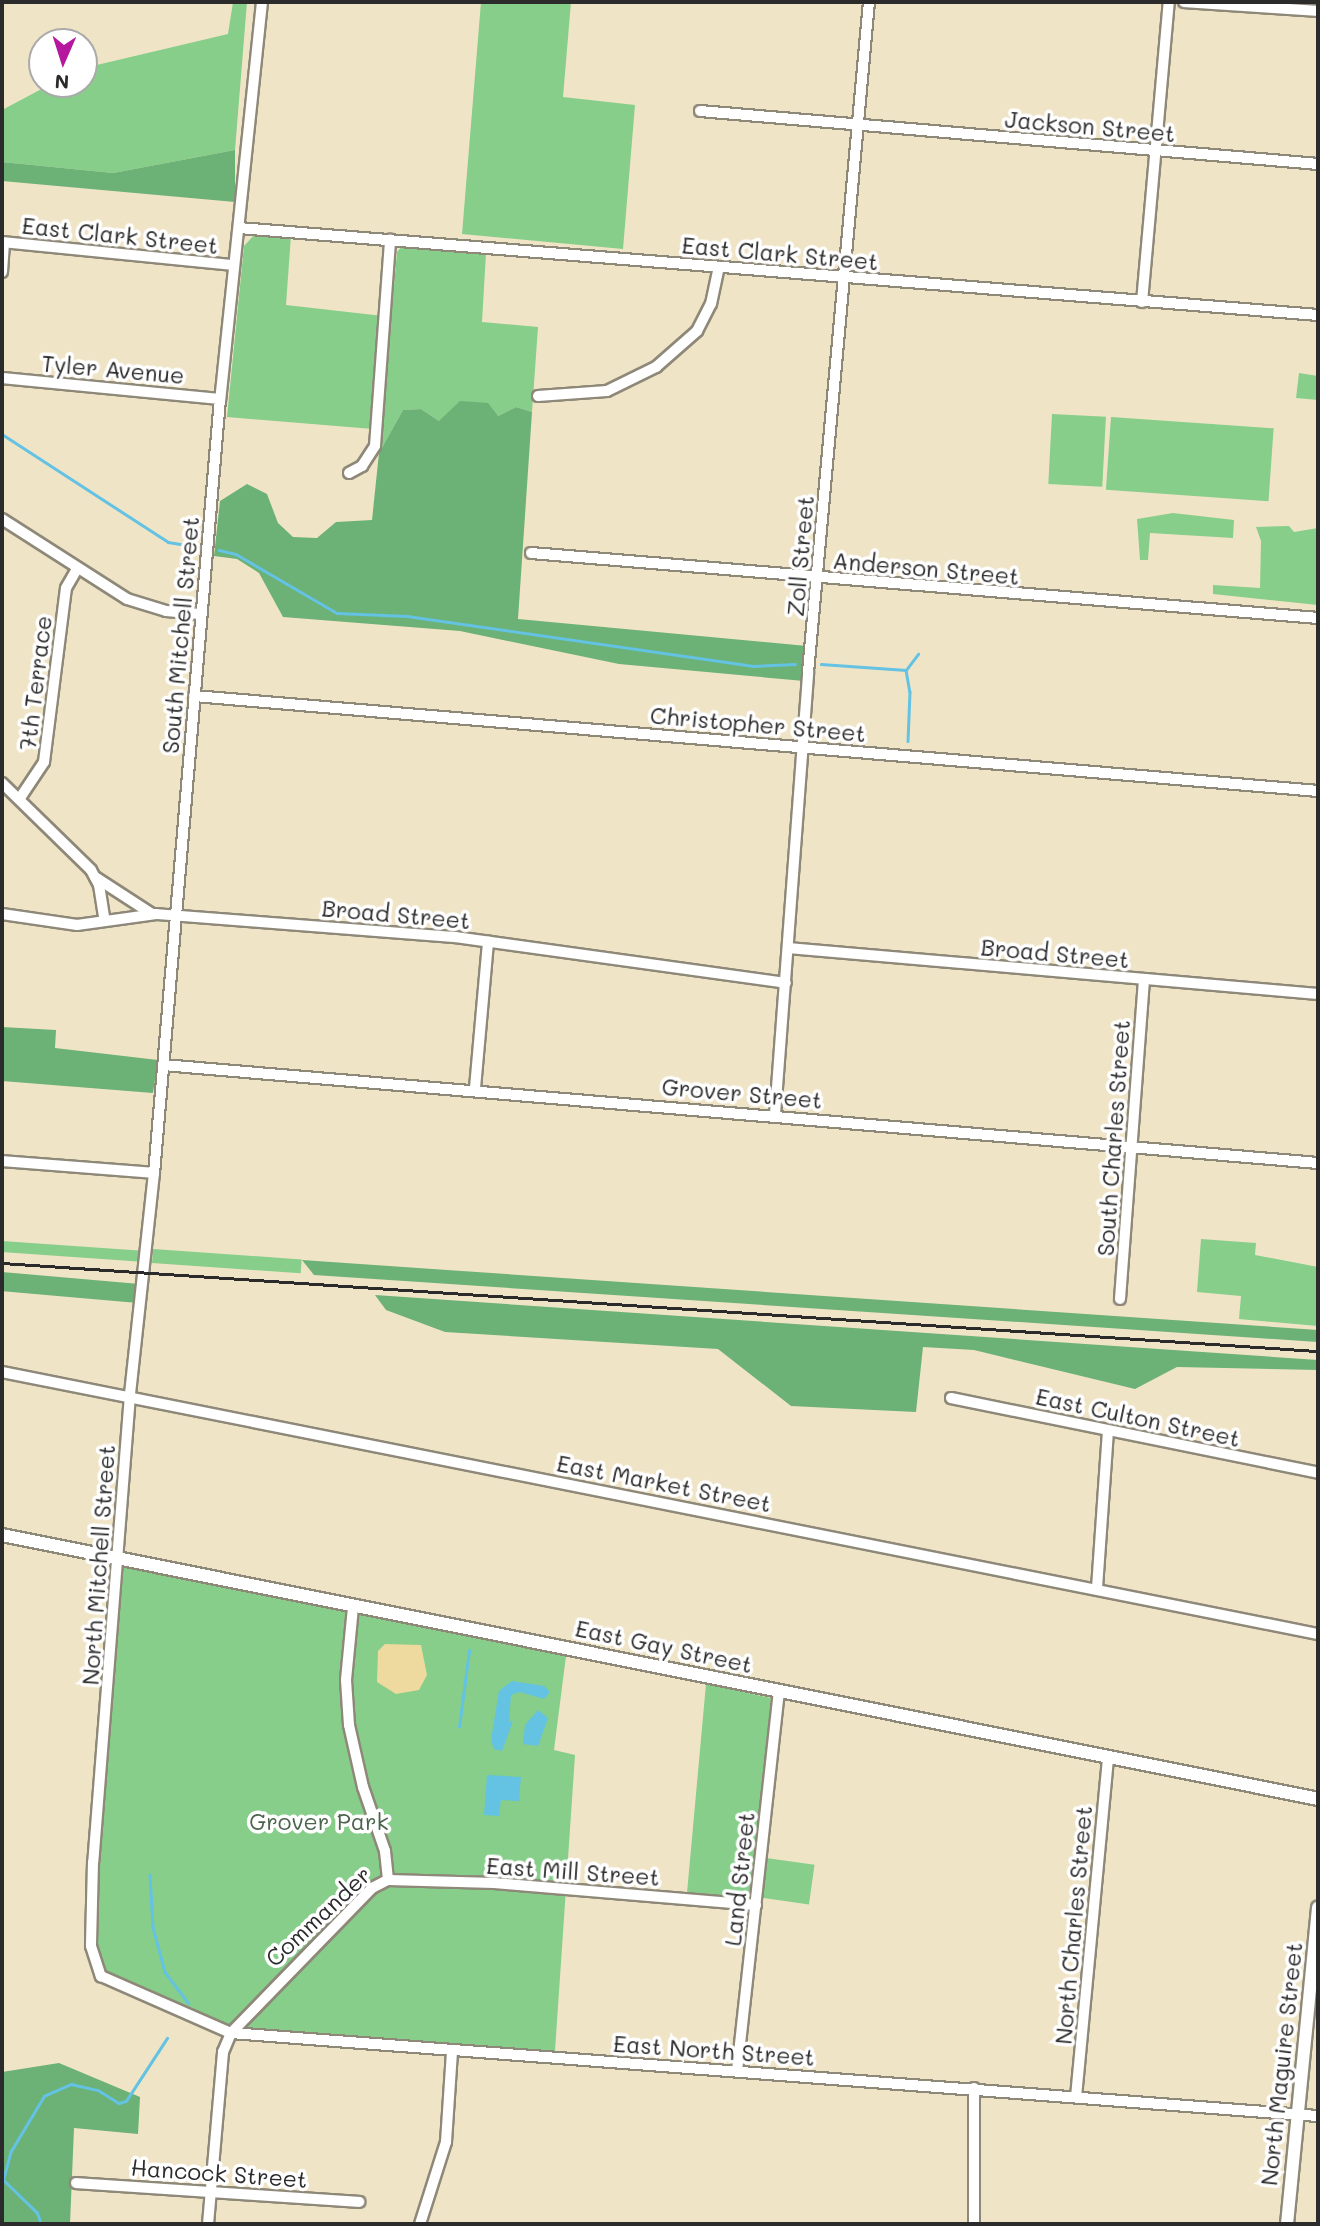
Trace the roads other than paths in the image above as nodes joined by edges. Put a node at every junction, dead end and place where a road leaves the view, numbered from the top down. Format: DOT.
graph roads {
  1 [pos="262,2"];
  2 [pos="869,2"];
  3 [pos="1169,2"];
  4 [pos="1184,2"];
  5 [pos="1318,11"];
  6 [pos="700,111"];
  7 [pos="858,126"];
  8 [pos="1155,151"];
  9 [pos="1318,164"];
  10 [pos="239,228"];
  11 [pos="390,240"];
  12 [pos="3,243"];
  13 [pos="234,265"];
  14 [pos="719,267"];
  15 [pos="2,272"];
  16 [pos="844,278"];
  17 [pos="1143,302"];
  18 [pos="1318,315"];
  19 [pos="2,378"];
  20 [pos="538,396"];
  21 [pos="220,399"];
  22 [pos="349,473"];
  23 [pos="2,519"];
  24 [pos="531,552"];
  25 [pos="77,569"];
  26 [pos="817,578"];
  27 [pos="200,614"];
  28 [pos="1318,618"];
  29 [pos="194,696"];
  30 [pos="803,747"];
  31 [pos="2,783"];
  32 [pos="1318,790"];
  33 [pos="20,798"];
  34 [pos="94,876"];
  35 [pos="2,914"];
  36 [pos="152,914"];
  37 [pos="174,915"];
  38 [pos="105,921"];
  39 [pos="488,942"];
  40 [pos="788,948"];
  41 [pos="1144,980"];
  42 [pos="786,983"];
  43 [pos="1318,994"];
  44 [pos="163,1065"];
  45 [pos="475,1088"];
  46 [pos="775,1114"];
  47 [pos="1131,1148"];
  48 [pos="2,1161"];
  49 [pos="1318,1163"];
  50 [pos="154,1173"];
  51 [pos="143,1271"];
  52 [pos="1120,1298"];
  53 [pos="2,1372"];
  54 [pos="130,1395"];
  55 [pos="951,1398"];
  56 [pos="1108,1431"];
  57 [pos="1318,1474"];
  58 [pos="2,1535"];
  59 [pos="116,1558"];
  60 [pos="1097,1588"];
  61 [pos="353,1607"];
  62 [pos="1318,1634"];
  63 [pos="779,1691"];
  64 [pos="1108,1757"];
  65 [pos="1318,1799"];
  66 [pos="93,1862"];
  67 [pos="388,1880"];
  68 [pos="756,1905"];
  69 [pos="1318,1908"];
  70 [pos="1315,1975"];
  71 [pos="231,2032"];
  72 [pos="452,2051"];
  73 [pos="737,2071"];
  74 [pos="974,2088"];
  75 [pos="1076,2097"];
  76 [pos="1296,2115"];
  77 [pos="1318,2116"];
  78 [pos="76,2183"];
  79 [pos="210,2192"];
  80 [pos="359,2202"];
  81 [pos="208,2224"];
  82 [pos="420,2224"];
  83 [pos="974,2224"];
  84 [pos="1287,2224"];
  1 -- 10 [label="street, South Mitchell Street"];
  2 -- 7 [label="street, Zoll Street"];
  3 -- 8 [label="street"];
  4 -- 5 [label="street"];
  6 -- 7 [label="street, Jackson Street"];
  7 -- 8 [label="street, Jackson Street"];
  7 -- 16 [label="street, Zoll Street"];
  8 -- 9 [label="street, Jackson Street"];
  8 -- 17 [label="street"];
  10 -- 11 [label="street, East Clark Street"];
  10 -- 13 [label="street, South Mitchell Street"];
  11 -- 14 [label="street, East Clark Street"];
  11 -- 22 [label="street"];
  12 -- 13 [label="street, East Clark Street"];
  12 -- 15 [label="street"];
  13 -- 21 [label="street, South Mitchell Street"];
  14 -- 16 [label="street, East Clark Street"];
  14 -- 20 [label="street"];
  16 -- 17 [label="street, East Clark Street"];
  16 -- 26 [label="street, Zoll Street"];
  17 -- 18 [label="street, East Clark Street"];
  19 -- 21 [label="street, Tyler Avenue"];
  21 -- 27 [label="street, South Mitchell Street"];
  23 -- 25 [label="street"];
  24 -- 26 [label="street, Anderson Street"];
  25 -- 27 [label="street"];
  25 -- 33 [label="street, 7th Terrace"];
  26 -- 28 [label="street, Anderson Street"];
  26 -- 30 [label="street, Zoll Street"];
  27 -- 29 [label="street, South Mitchell Street"];
  29 -- 30 [label="street, Christopher Street"];
  29 -- 37 [label="street, South Mitchell Street"];
  30 -- 32 [label="street, Christopher Street"];
  30 -- 40 [label="street, Zoll Street"];
  31 -- 33 [label="street"];
  33 -- 34 [label="street"];
  34 -- 36 [label="street"];
  34 -- 38 [label="street"];
  35 -- 38 [label="street, Broad Street"];
  36 -- 37 [label="street, Broad Street"];
  36 -- 38 [label="street, Broad Street"];
  37 -- 39 [label="street, Broad Street"];
  37 -- 44 [label="street, South Mitchell Street"];
  39 -- 42 [label="street, Broad Street"];
  39 -- 45 [label="street"];
  40 -- 41 [label="street, Broad Street"];
  40 -- 42 [label="street, Zoll Street"];
  41 -- 43 [label="street, Broad Street"];
  41 -- 47 [label="street, South Charles Street"];
  42 -- 46 [label="street, Zoll Street"];
  44 -- 45 [label="street, Grover Street"];
  44 -- 50 [label="street, South Mitchell Street"];
  45 -- 46 [label="street, Grover Street"];
  46 -- 47 [label="street, Grover Street"];
  47 -- 49 [label="street, Grover Street"];
  47 -- 52 [label="street, South Charles Street"];
  48 -- 50 [label="street"];
  50 -- 51 [label="street, South Mitchell Street"];
  51 -- 54 [label="street, North Mitchell Street"];
  53 -- 54 [label="street, East Market Street"];
  54 -- 59 [label="street, North Mitchell Street"];
  54 -- 60 [label="street, East Market Street"];
  55 -- 56 [label="street, East Culton Street"];
  56 -- 57 [label="street, East Culton Street"];
  56 -- 60 [label="street"];
  58 -- 59 [label="main road, East Gay Street"];
  59 -- 61 [label="main road, East Gay Street"];
  59 -- 66 [label="street, North Mitchell Street"];
  60 -- 62 [label="street, East Market Street"];
  61 -- 63 [label="main road, East Gay Street"];
  61 -- 67 [label="street, Commander"];
  63 -- 64 [label="main road, East Gay Street"];
  63 -- 68 [label="street, Land Street"];
  64 -- 65 [label="main road, East Gay Street"];
  64 -- 75 [label="street, North Charles Street"];
  66 -- 71 [label="street, East North Street"];
  67 -- 68 [label="street, East Mill Street"];
  67 -- 71 [label="street, Commander"];
  68 -- 73 [label="street, Land Street"];
  69 -- 70 [label="main road, North Maguire Street"];
  70 -- 76 [label="main road, North Maguire Street"];
  71 -- 72 [label="street, East North Street"];
  71 -- 79 [label="street"];
  72 -- 73 [label="street, East North Street"];
  72 -- 82 [label="street"];
  73 -- 74 [label="street, East North Street"];
  74 -- 75 [label="street, East North Street"];
  74 -- 83 [label="street"];
  75 -- 76 [label="street, East North Street"];
  76 -- 77 [label="street, East North Street"];
  76 -- 84 [label="main road, North Maguire Street"];
  78 -- 79 [label="street, Hancock Street"];
  79 -- 80 [label="street, Hancock Street"];
  79 -- 81 [label="street"];
}
